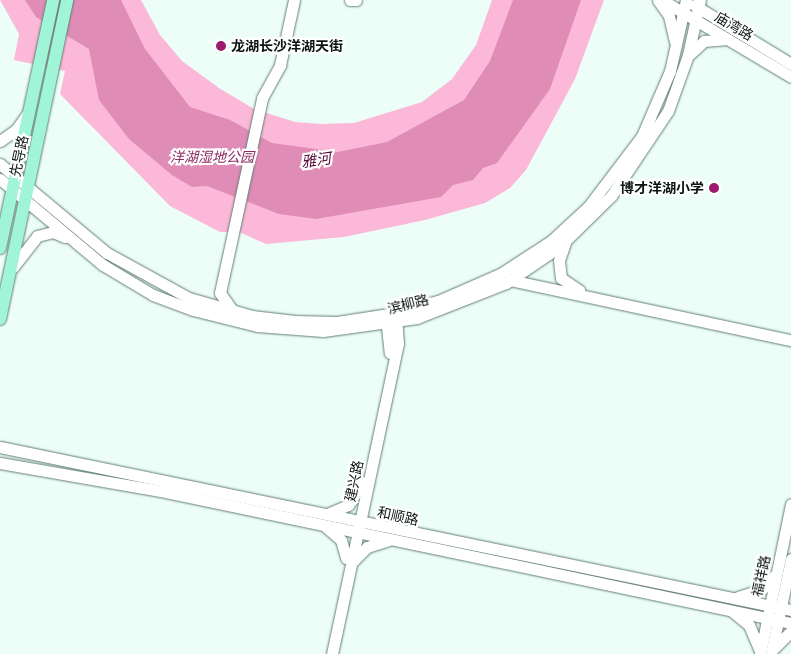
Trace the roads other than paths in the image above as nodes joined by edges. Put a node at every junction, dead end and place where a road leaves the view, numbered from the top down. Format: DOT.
graph roads {
  1 [pos="53,0"];
  2 [pos="67,0"];
  3 [pos="292,0"];
  4 [pos="350,0"];
  5 [pos="356,0"];
  6 [pos="658,0"];
  7 [pos="662,0"];
  8 [pos="686,0"];
  9 [pos="702,3"];
  10 [pos="684,13"];
  11 [pos="696,20"];
  12 [pos="730,41"];
  13 [pos="674,56"];
  14 [pos="687,61"];
  15 [pos="791,64"];
  16 [pos="791,77"];
  17 [pos="30,110"];
  18 [pos="0,141"];
  19 [pos="36,147"];
  20 [pos="0,164"];
  21 [pos="16,176"];
  22 [pos="0,181"];
  23 [pos="28,187"];
  24 [pos="12,190"];
  25 [pos="25,200"];
  26 [pos="51,206"];
  27 [pos="5,223"];
  28 [pos="70,239"];
  29 [pos="568,239"];
  30 [pos="0,248"];
  31 [pos="9,278"];
  32 [pos="510,280"];
  33 [pos="218,292"];
  34 [pos="205,303"];
  35 [pos="233,311"];
  36 [pos="0,318"];
  37 [pos="417,318"];
  38 [pos="392,319"];
  39 [pos="358,329"];
  40 [pos="791,335"];
  41 [pos="791,340"];
  42 [pos="394,348"];
  43 [pos="0,440"];
  44 [pos="0,447"];
  45 [pos="18,452"];
  46 [pos="0,463"];
  47 [pos="16,466"];
  48 [pos="0,468"];
  49 [pos="365,486"];
  50 [pos="791,504"];
  51 [pos="321,519"];
  52 [pos="356,527"];
  53 [pos="394,536"];
  54 [pos="346,558"];
  55 [pos="791,559"];
  56 [pos="784,568"];
  57 [pos="349,572"];
  58 [pos="791,596"];
  59 [pos="729,597"];
  60 [pos="781,608"];
  61 [pos="726,609"];
  62 [pos="773,619"];
  63 [pos="791,623"];
  64 [pos="791,631"];
  65 [pos="326,654"];
  66 [pos="332,654"];
  67 [pos="760,654"];
  68 [pos="771,654"];
  1 -- 17 [label="main road, 先导路"];
  2 -- 19 [label="main road, 先导路"];
  3 -- 33 [label="main road"];
  4 -- 5 [label="main road"];
  6 -- 13 [label="main road"];
  7 -- 10 [label="main road, 庙湾路"];
  8 -- 9 [label="main road, 庙湾路"];
  8 -- 10 [label="main road, 滨柳路"];
  9 -- 11 [label="main road, 滨柳路"];
  9 -- 15 [label="main road, 庙湾路"];
  10 -- 11 [label="main road, 庙湾路"];
  10 -- 13 [label="main road, 滨柳路"];
  11 -- 12 [label="main road, 庙湾路"];
  11 -- 14 [label="main road, 滨柳路"];
  12 -- 14 [label="main road"];
  12 -- 16 [label="main road, 庙湾路"];
  13 -- 38 [label="main road, 滨柳路"];
  14 -- 29 [label="main road, 滨柳路"];
  17 -- 18 [label="main road"];
  17 -- 21 [label="main road, 先导路"];
  19 -- 23 [label="main road, 先导路"];
  19 -- 26 [label="main road"];
  20 -- 21 [label="main road, 滨柳路"];
  21 -- 23 [label="main road, 滨柳路"];
  21 -- 24 [label="main road, 先导路"];
  22 -- 24 [label="main road, 滨柳路"];
  22 -- 27 [label="main road"];
  23 -- 25 [label="main road, 先导路"];
  23 -- 26 [label="main road, 滨柳路"];
  24 -- 25 [label="main road, 滨柳路"];
  24 -- 27 [label="main road, 先导路"];
  25 -- 28 [label="main road, 滨柳路"];
  25 -- 31 [label="main road, 先导路"];
  26 -- 34 [label="main road, 滨柳路"];
  27 -- 30 [label="main road, 先导路"];
  28 -- 31 [label="main road"];
  28 -- 39 [label="main road, 滨柳路"];
  29 -- 32 [label="main road, 滨柳路"];
  29 -- 40 [label="main road"];
  31 -- 36 [label="main road, 先导路"];
  32 -- 37 [label="main road, 滨柳路"];
  32 -- 41 [label="main road"];
  33 -- 34 [label="main road"];
  33 -- 35 [label="main road"];
  34 -- 35 [label="main road, 滨柳路"];
  35 -- 38 [label="main road, 滨柳路"];
  37 -- 38 [label="main road, 滨柳路"];
  37 -- 42 [label="main road"];
  38 -- 39 [label="main road, 滨柳路"];
  38 -- 42 [label="main road, 建兴路"];
  39 -- 42 [label="main road"];
  42 -- 49 [label="main road, 建兴路"];
  43 -- 45 [label="main road"];
  44 -- 45 [label="main road, 和顺路"];
  45 -- 51 [label="main road, 和顺路"];
  46 -- 47 [label="main road, 和顺路"];
  47 -- 48 [label="main road"];
  47 -- 51 [label="main road, 和顺路"];
  49 -- 51 [label="main road"];
  49 -- 52 [label="main road, 建兴路"];
  49 -- 53 [label="main road"];
  50 -- 56 [label="main road, 福祥路"];
  51 -- 52 [label="main road, 和顺路"];
  51 -- 54 [label="main road"];
  52 -- 53 [label="main road, 和顺路"];
  52 -- 54 [label="main road"];
  52 -- 57 [label="main road, 建兴路"];
  53 -- 57 [label="main road"];
  53 -- 59 [label="main road, 和顺路"];
  53 -- 61 [label="main road, 和顺路"];
  54 -- 65 [label="main road"];
  55 -- 56 [label="main road, 福祥路"];
  56 -- 58 [label="main road"];
  56 -- 59 [label="main road"];
  56 -- 60 [label="main road, 福祥路"];
  57 -- 66 [label="main road, 建兴路"];
  59 -- 60 [label="main road, 和顺路"];
  60 -- 62 [label="main road, 福祥路"];
  61 -- 62 [label="main road, 和顺路"];
  61 -- 67 [label="main road"];
  62 -- 63 [label="main road, 和顺路"];
  62 -- 67 [label="main road, 福祥路"];
  62 -- 68 [label="main road, 福祥路"];
  64 -- 68 [label="main road"];
}
